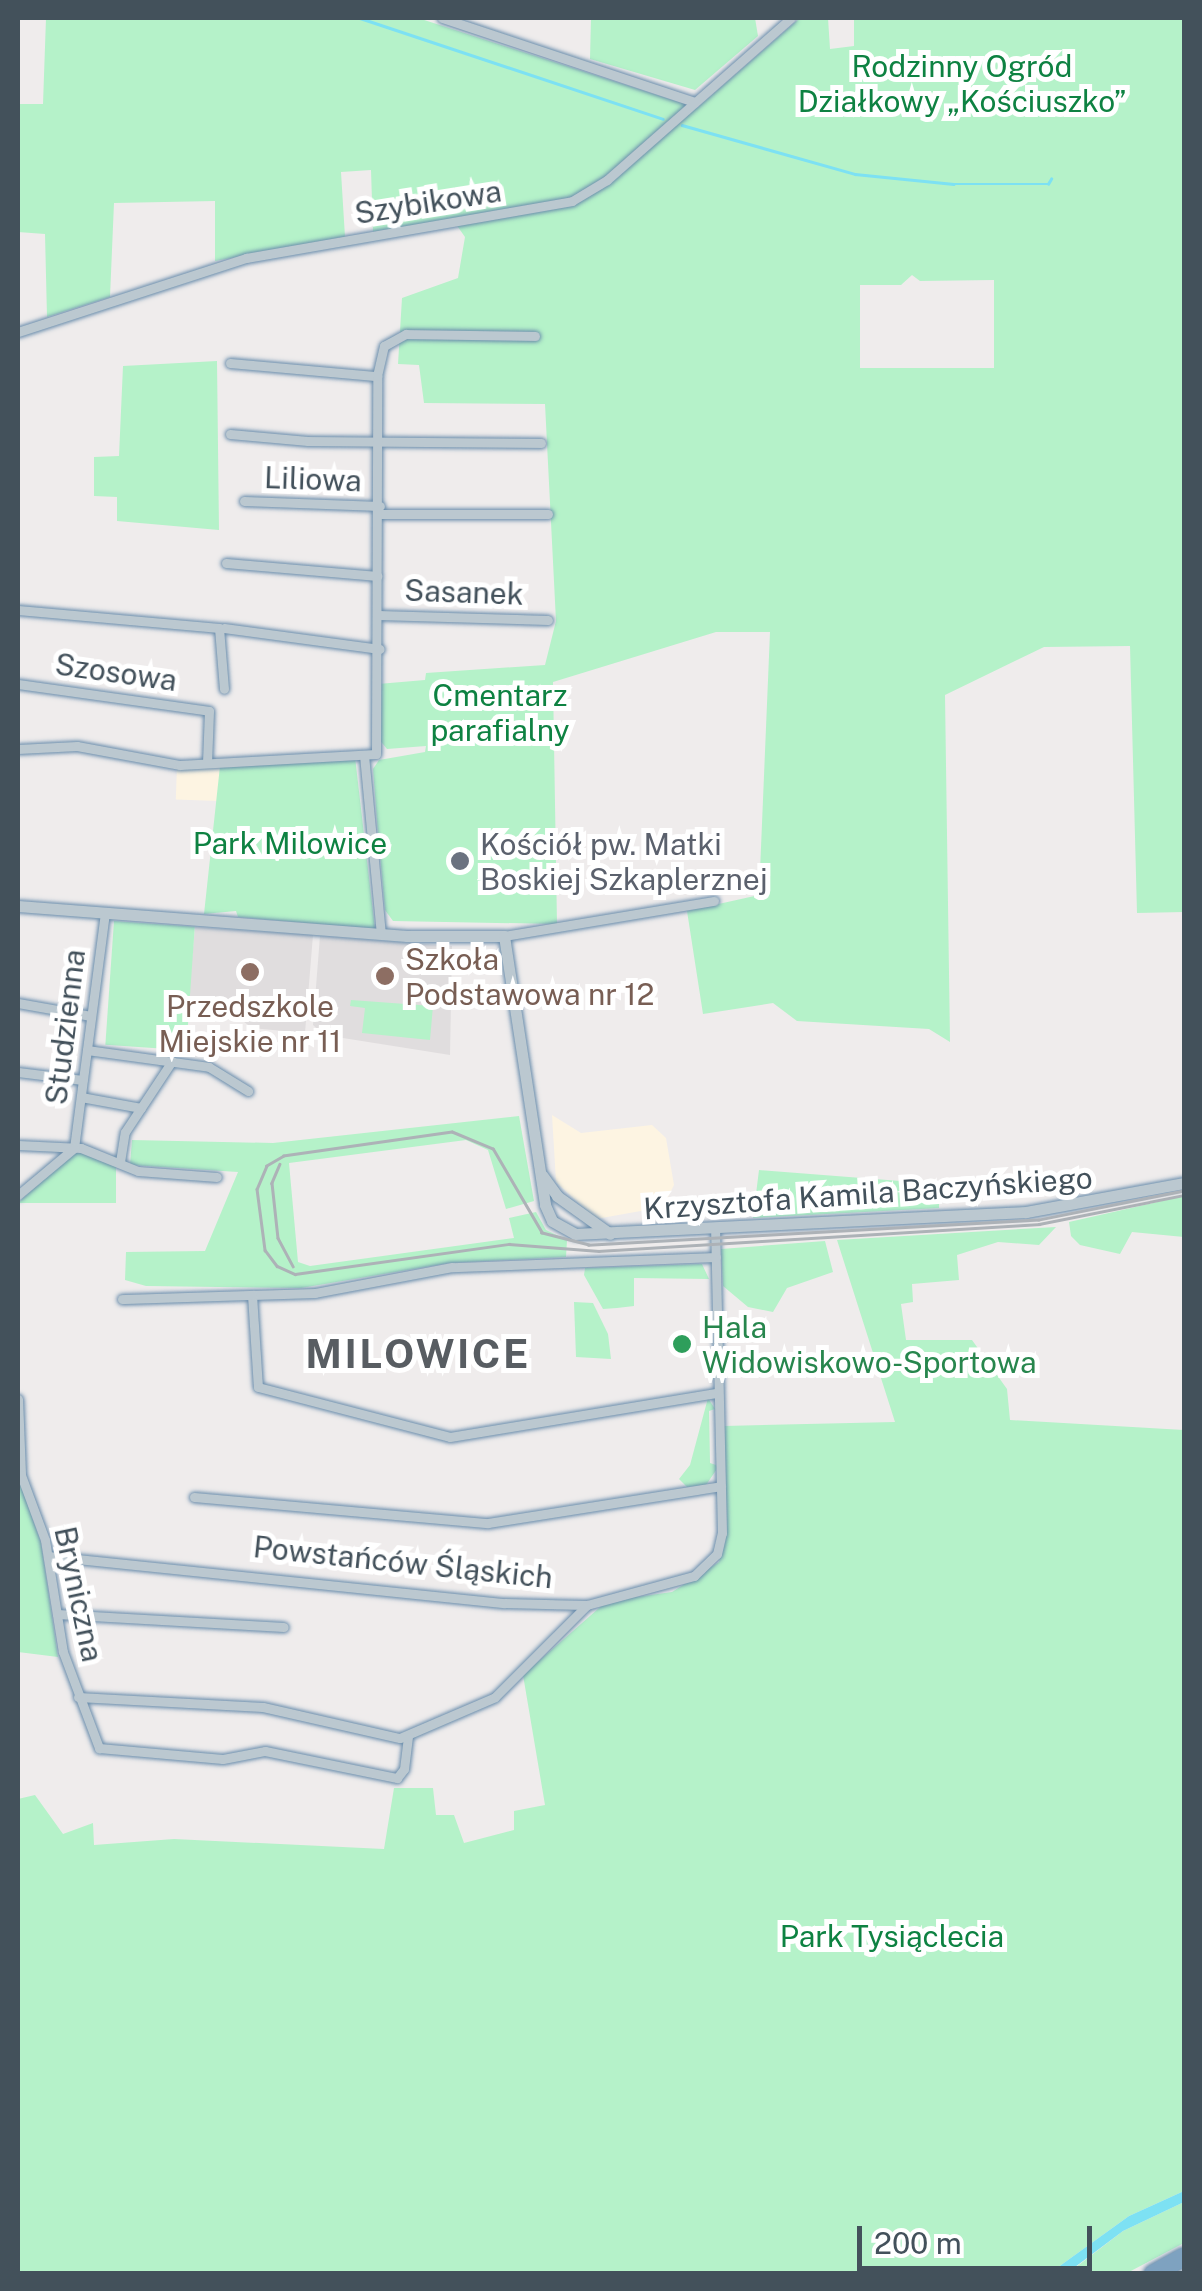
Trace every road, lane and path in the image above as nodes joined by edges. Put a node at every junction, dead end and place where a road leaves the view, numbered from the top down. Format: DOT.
graph roads {
  1 [pos="442,18"];
  2 [pos="791,18"];
  3 [pos="694,102"];
  4 [pos="18,332"];
  5 [pos="535,336"];
  6 [pos="230,363"];
  7 [pos="378,376"];
  8 [pos="230,434"];
  9 [pos="380,442"];
  10 [pos="541,443"];
  11 [pos="244,501"];
  12 [pos="380,510"];
  13 [pos="548,514"];
  14 [pos="226,563"];
  15 [pos="377,576"];
  16 [pos="18,610"];
  17 [pos="378,614"];
  18 [pos="548,620"];
  19 [pos="222,628"];
  20 [pos="380,648"];
  21 [pos="18,684"];
  22 [pos="224,689"];
  23 [pos="18,749"];
  24 [pos="364,756"];
  25 [pos="207,763"];
  26 [pos="714,901"];
  27 [pos="18,906"];
  28 [pos="105,912"];
  29 [pos="380,934"];
  30 [pos="504,936"];
  31 [pos="18,1003"];
  32 [pos="92,1016"];
  33 [pos="87,1050"];
  34 [pos="172,1061"];
  35 [pos="18,1072"];
  36 [pos="83,1080"];
  37 [pos="248,1091"];
  38 [pos="81,1097"];
  39 [pos="141,1108"];
  40 [pos="18,1145"];
  41 [pos="74,1148"];
  42 [pos="120,1162"];
  43 [pos="540,1171"];
  44 [pos="216,1177"];
  45 [pos="1184,1183"];
  46 [pos="18,1195"];
  47 [pos="714,1232"];
  48 [pos="614,1236"];
  49 [pos="716,1257"];
  50 [pos="252,1295"];
  51 [pos="122,1299"];
  52 [pos="716,1392"];
  53 [pos="18,1398"];
  54 [pos="18,1450"];
  55 [pos="721,1486"];
  56 [pos="194,1496"];
  57 [pos="48,1556"];
  58 [pos="587,1605"];
  59 [pos="58,1614"];
  60 [pos="284,1627"];
  61 [pos="78,1697"];
  62 [pos="408,1737"];
  63 [pos="1184,2257"];
  64 [pos="1153,2274"];
  1 -- 3 [label="street"];
  2 -- 3 [label="street, Szybikowa"];
  3 -- 4 [label="street, Szybikowa"];
  5 -- 7 [label="street"];
  6 -- 7 [label="street"];
  7 -- 9 [label="street"];
  8 -- 9 [label="street"];
  9 -- 10 [label="street"];
  9 -- 12 [label="street"];
  11 -- 12 [label="street, Liliowa"];
  12 -- 13 [label="street, Liliowa"];
  12 -- 15 [label="street"];
  14 -- 15 [label="street"];
  15 -- 17 [label="street"];
  16 -- 19 [label="street"];
  17 -- 18 [label="street, Sasanek"];
  17 -- 20 [label="street"];
  19 -- 20 [label="street"];
  19 -- 22 [label="street"];
  20 -- 24 [label="street"];
  21 -- 25 [label="street, Szosowa"];
  23 -- 25 [label="street"];
  24 -- 25 [label="street"];
  24 -- 29 [label="street"];
  26 -- 30 [label="street"];
  27 -- 28 [label="street"];
  28 -- 29 [label="street"];
  28 -- 32 [label="street, Studzienna"];
  29 -- 30 [label="street"];
  30 -- 43 [label="street, Krzysztofa Kamila Baczyńskiego"];
  31 -- 32 [label="street"];
  32 -- 33 [label="street, Studzienna"];
  33 -- 34 [label="street"];
  33 -- 36 [label="street, Studzienna"];
  34 -- 37 [label="street"];
  34 -- 39 [label="street"];
  35 -- 36 [label="street"];
  36 -- 38 [label="street, Studzienna"];
  38 -- 39 [label="street"];
  38 -- 41 [label="street, Studzienna"];
  39 -- 42 [label="street"];
  40 -- 41 [label="street"];
  41 -- 42 [label="street"];
  41 -- 46 [label="street"];
  42 -- 44 [label="street"];
  43 -- 48 [label="street, Krzysztofa Kamila Baczyńskiego"];
  43 -- 48 [label="street, Krzysztofa Kamila Baczyńskiego"];
  45 -- 47 [label="street, Krzysztofa Kamila Baczyńskiego"];
  47 -- 48 [label="street, Krzysztofa Kamila Baczyńskiego"];
  47 -- 49 [label="street, Powstańców Śląskich"];
  49 -- 50 [label="street, Krzysztofa Kamila Baczyńskiego"];
  49 -- 52 [label="street, Powstańców Śląskich"];
  50 -- 51 [label="street, Krzysztofa Kamila Baczyńskiego"];
  50 -- 52 [label="street"];
  52 -- 55 [label="street, Powstańców Śląskich"];
  53 -- 54 [label="street, Bryniczna"];
  54 -- 57 [label="street, Bryniczna"];
  55 -- 56 [label="street"];
  55 -- 58 [label="street, Powstańców Śląskich"];
  57 -- 58 [label="street, Powstańców Śląskich"];
  57 -- 59 [label="street, Bryniczna"];
  58 -- 62 [label="street"];
  59 -- 60 [label="street"];
  59 -- 61 [label="street, Bryniczna"];
  61 -- 62 [label="street"];
  61 -- 62 [label="street, Bryniczna"];
  63 -- 64 [label="highway"];
}
